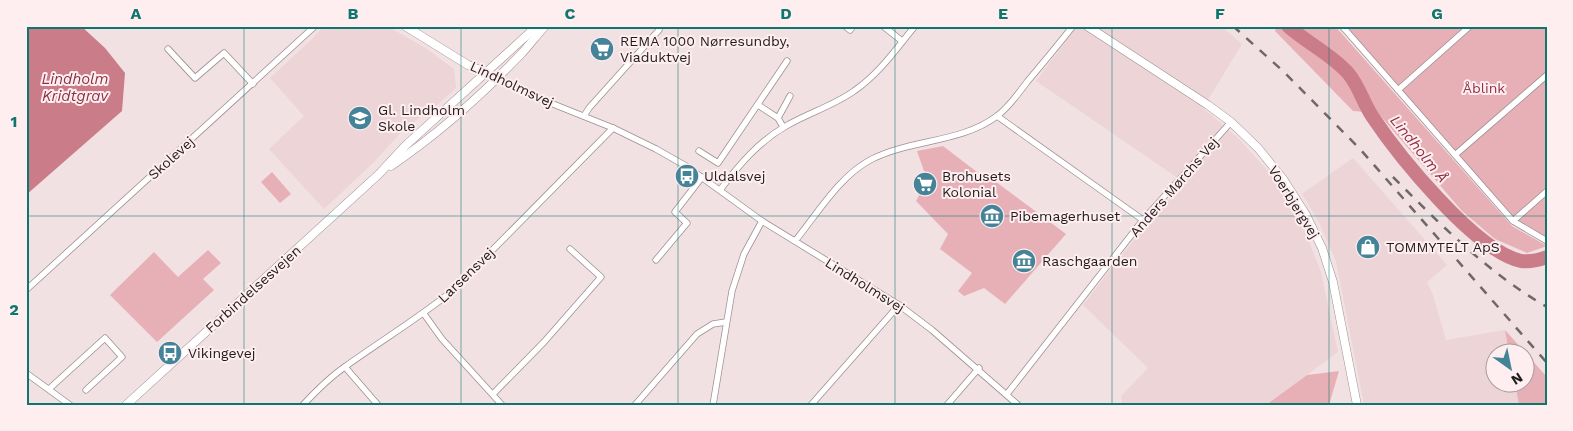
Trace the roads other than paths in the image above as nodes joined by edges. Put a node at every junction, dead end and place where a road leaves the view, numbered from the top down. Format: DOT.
graph roads {
  1 [pos="315,26"];
  2 [pos="405,26"];
  3 [pos="537,26"];
  4 [pos="545,26"];
  5 [pos="845,26"];
  6 [pos="852,26"];
  7 [pos="882,26"];
  8 [pos="915,26"];
  9 [pos="1073,26"];
  10 [pos="1087,26"];
  11 [pos="1342,26"];
  12 [pos="1470,26"];
  13 [pos="658,30"];
  14 [pos="902,41"];
  15 [pos="168,49"];
  16 [pos="787,61"];
  17 [pos="485,72"];
  18 [pos="1547,75"];
  19 [pos="496,78"];
  20 [pos="253,84"];
  21 [pos="1398,90"];
  22 [pos="790,96"];
  23 [pos="758,104"];
  24 [pos="584,116"];
  25 [pos="997,116"];
  26 [pos="778,118"];
  27 [pos="1231,122"];
  28 [pos="783,127"];
  29 [pos="613,128"];
  30 [pos="699,151"];
  31 [pos="1455,155"];
  32 [pos="379,174"];
  33 [pos="702,177"];
  34 [pos="720,190"];
  35 [pos="1547,191"];
  36 [pos="1142,220"];
  37 [pos="762,221"];
  38 [pos="1513,221"];
  39 [pos="795,241"];
  40 [pos="1547,241"];
  41 [pos="570,249"];
  42 [pos="656,260"];
  43 [pos="26,290"];
  44 [pos="899,305"];
  45 [pos="424,314"];
  46 [pos="726,322"];
  47 [pos="345,367"];
  48 [pos="978,368"];
  49 [pos="26,373"];
  50 [pos="49,390"];
  51 [pos="86,390"];
  52 [pos="493,394"];
  53 [pos="1007,394"];
  54 [pos="70,405"];
  55 [pos="126,405"];
  56 [pos="303,405"];
  57 [pos="378,405"];
  58 [pos="502,405"];
  59 [pos="634,405"];
  60 [pos="713,405"];
  61 [pos="811,405"];
  62 [pos="947,405"];
  63 [pos="1018,405"];
  64 [pos="1357,405"];
  1 -- 20 [label="street, Skolevej"];
  2 -- 17 [label="street, Lindholmsvej"];
  3 -- 17 [label="street, Forbindelsesvejen"];
  4 -- 19 [label="street, Forbindelsesvejen"];
  5 -- 6 [label="street"];
  7 -- 14 [label="street"];
  8 -- 14 [label="street"];
  9 -- 25 [label="street"];
  10 -- 27 [label="street, Voerbjergvej"];
  11 -- 21 [label="street"];
  12 -- 21 [label="street"];
  13 -- 24 [label="street"];
  14 -- 28 [label="street"];
  15 -- 20 [label="street"];
  16 -- 23 [label="street"];
  17 -- 19 [label="street, Lindholmsvej"];
  17 -- 32 [label="street, Forbindelsesvejen"];
  18 -- 31 [label="street"];
  19 -- 24 [label="street, Lindholmsvej"];
  19 -- 32 [label="street, Forbindelsesvejen"];
  20 -- 43 [label="street, Skolevej"];
  21 -- 31 [label="street"];
  22 -- 26 [label="street"];
  23 -- 26 [label="street"];
  23 -- 30 [label="street"];
  24 -- 29 [label="street, Lindholmsvej"];
  25 -- 36 [label="street"];
  25 -- 39 [label="street"];
  26 -- 28 [label="street"];
  27 -- 36 [label="street, Anders Mørchs Vej"];
  27 -- 64 [label="street, Voerbjergvej"];
  28 -- 34 [label="street"];
  29 -- 33 [label="street, Lindholmsvej"];
  29 -- 45 [label="street, Larsensvej"];
  31 -- 38 [label="street"];
  32 -- 55 [label="street, Forbindelsesvejen"];
  33 -- 34 [label="street, Lindholmsvej"];
  33 -- 42 [label="street"];
  34 -- 37 [label="street, Lindholmsvej"];
  35 -- 38 [label="street"];
  36 -- 53 [label="street, Anders Mørchs Vej"];
  37 -- 39 [label="street, Lindholmsvej"];
  37 -- 46 [label="street"];
  38 -- 40 [label="street"];
  39 -- 44 [label="street, Lindholmsvej"];
  41 -- 52 [label="street"];
  44 -- 48 [label="street, Lindholmsvej"];
  44 -- 61 [label="street"];
  45 -- 47 [label="street, Larsensvej"];
  45 -- 52 [label="street"];
  46 -- 59 [label="street"];
  46 -- 60 [label="street"];
  47 -- 56 [label="street, Larsensvej"];
  47 -- 57 [label="street"];
  48 -- 53 [label="street, Lindholmsvej"];
  48 -- 62 [label="street"];
  49 -- 50 [label="street"];
  50 -- 51 [label="street"];
  50 -- 54 [label="street"];
  52 -- 58 [label="street"];
  53 -- 63 [label="street, Lindholmsvej"];
}
